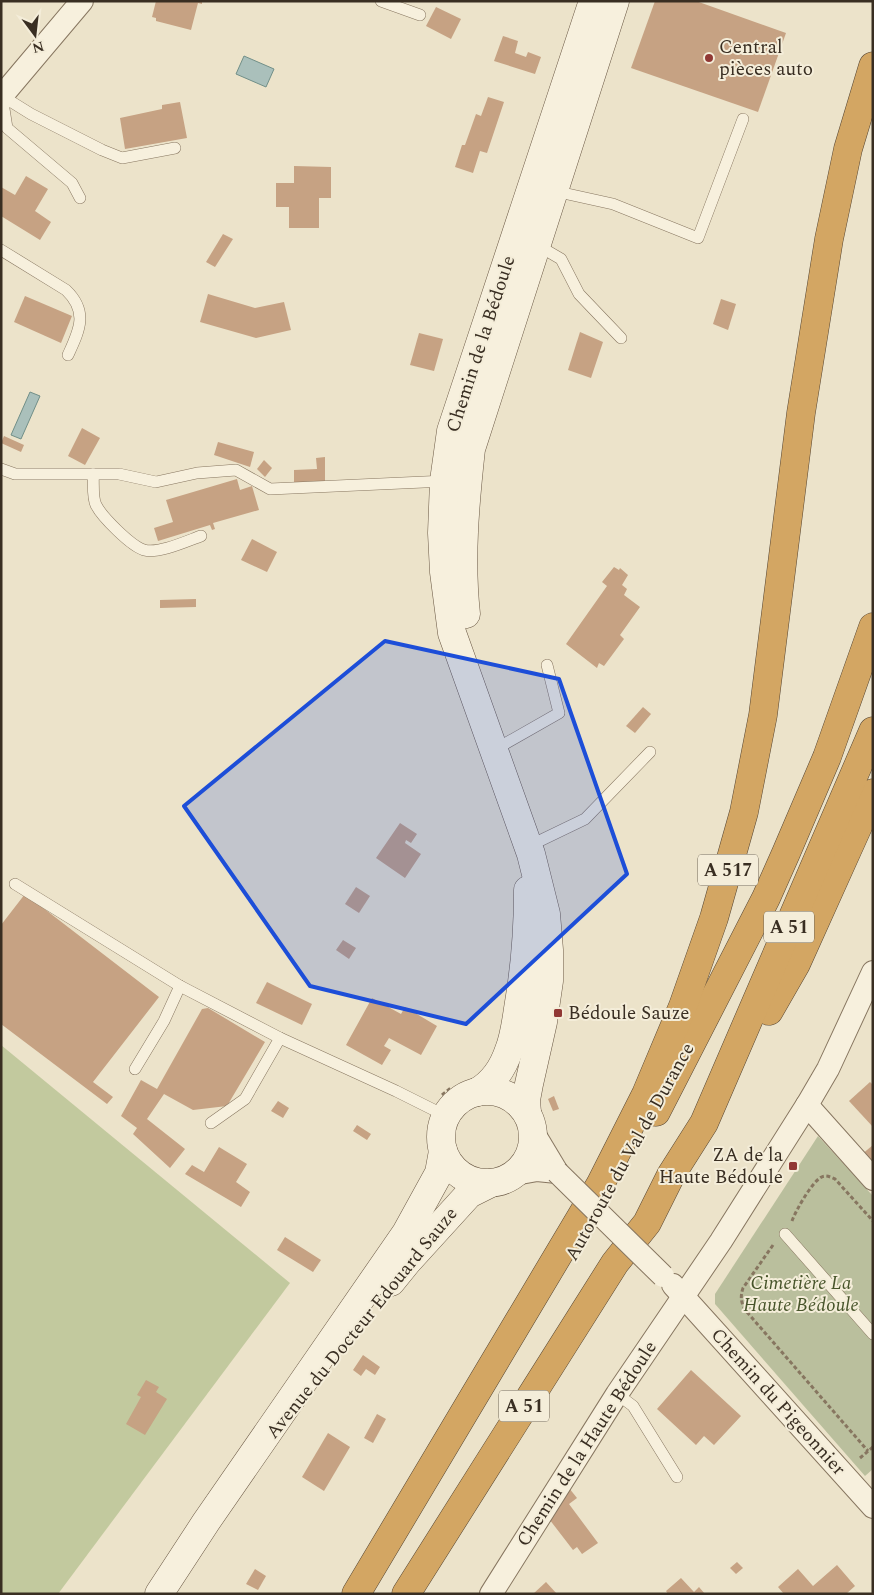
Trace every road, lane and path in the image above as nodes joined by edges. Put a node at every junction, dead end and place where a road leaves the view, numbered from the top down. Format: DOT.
graph roads {
  1 [pos="82,1"];
  2 [pos="382,1"];
  3 [pos="593,1"];
  4 [pos="615,1"];
  5 [pos="420,15"];
  6 [pos="873,66"];
  7 [pos="2,96"];
  8 [pos="743,118"];
  9 [pos="175,148"];
  10 [pos="554,191"];
  11 [pos="80,198"];
  12 [pos="536,244"];
  13 [pos="1,250"];
  14 [pos="622,338"];
  15 [pos="68,356"];
  16 [pos="1,469"];
  17 [pos="15,474"];
  18 [pos="93,474"];
  19 [pos="1,480"];
  20 [pos="456,480"];
  21 [pos="201,536"];
  22 [pos="873,628"];
  23 [pos="547,665"];
  24 [pos="873,731"];
  25 [pos="494,750"];
  26 [pos="650,752"];
  27 [pos="873,793"];
  28 [pos="526,838"];
  29 [pos="15,884"];
  30 [pos="873,972"];
  31 [pos="180,986"];
  32 [pos="280,1038"];
  33 [pos="135,1068"];
  34 [pos="477,1092"];
  35 [pos="807,1105"];
  36 [pos="446,1116"];
  37 [pos="704,1122"];
  38 [pos="211,1123"];
  39 [pos="530,1123"];
  40 [pos="443,1151"];
  41 [pos="557,1172"];
  42 [pos="503,1179"];
  43 [pos="873,1179"];
  44 [pos="873,1221"];
  45 [pos="785,1234"];
  46 [pos="684,1296"];
  47 [pos="873,1334"];
  48 [pos="617,1394"];
  49 [pos="873,1448"];
  50 [pos="868,1451"];
  51 [pos="859,1459"];
  52 [pos="241,1471"];
  53 [pos="677,1478"];
  54 [pos="873,1507"];
  55 [pos="206,1522"];
  56 [pos="159,1594"];
  57 [pos="171,1594"];
  58 [pos="357,1594"];
  59 [pos="406,1594"];
  60 [pos="491,1594"];
  1 -- 7 [label="street"];
  2 -- 5 [label="lane"];
  3 -- 20 [label="street, Chemin de la Bédoule"];
  4 -- 10 [label="street, Chemin de la Bédoule"];
  6 -- 58 [label="highway, A 517"];
  7 -- 9 [label="lane"];
  7 -- 11 [label="lane"];
  8 -- 10 [label="lane"];
  10 -- 12 [label="street, Chemin de la Bédoule"];
  12 -- 14 [label="lane"];
  12 -- 20 [label="street, Chemin de la Bédoule"];
  13 -- 15 [label="lane"];
  16 -- 17 [label="lane"];
  17 -- 18 [label="lane"];
  17 -- 19 [label="lane"];
  18 -- 20 [label="lane"];
  18 -- 21 [label="lane"];
  20 -- 25 [label="street, Chemin de la Bédoule"];
  22 -- 58 [label="highway, Autoroute du Val de Durance / A 51"];
  23 -- 25 [label="lane"];
  24 -- 37 [label="highway, A 51"];
  25 -- 28 [label="street, Chemin de la Bédoule"];
  26 -- 28 [label="lane"];
  27 -- 37 [label="highway"];
  28 -- 34 [label="street, Chemin de la Bédoule"];
  28 -- 39 [label="street, Chemin de la Bédoule"];
  29 -- 31 [label="lane"];
  30 -- 35 [label="street, Chemin de la Haute Bédoule"];
  31 -- 32 [label="lane"];
  31 -- 33 [label="lane"];
  32 -- 36 [label="lane"];
  32 -- 38 [label="lane"];
  34 -- 36 [label="street"];
  34 -- 39 [label="street"];
  35 -- 43 [label="street"];
  35 -- 46 [label="street, Chemin de la Haute Bédoule"];
  36 -- 40 [label="street"];
  37 -- 59 [label="highway, A 51"];
  39 -- 41 [label="street, Chemin du Pigeonnier"];
  39 -- 42 [label="street"];
  40 -- 42 [label="street"];
  40 -- 52 [label="street, Avenue du Docteur Edouard Sauze"];
  41 -- 42 [label="street"];
  41 -- 46 [label="street, Chemin du Pigeonnier, bridge"];
  42 -- 52 [label="street, Avenue du Docteur Edouard Sauze"];
  44 -- 45 [label="path"];
  45 -- 47 [label="lane"];
  45 -- 50 [label="path"];
  46 -- 48 [label="street, Chemin de la Haute Bédoule"];
  46 -- 54 [label="street, Chemin du Pigeonnier"];
  48 -- 53 [label="lane"];
  48 -- 60 [label="street, Chemin de la Haute Bédoule"];
  49 -- 50 [label="path"];
  50 -- 51 [label="path"];
  52 -- 55 [label="street, Avenue du Docteur Edouard Sauze"];
  55 -- 56 [label="street, Avenue du Docteur Edouard Sauze"];
  55 -- 57 [label="street, Avenue du Docteur Edouard Sauze"];
}
